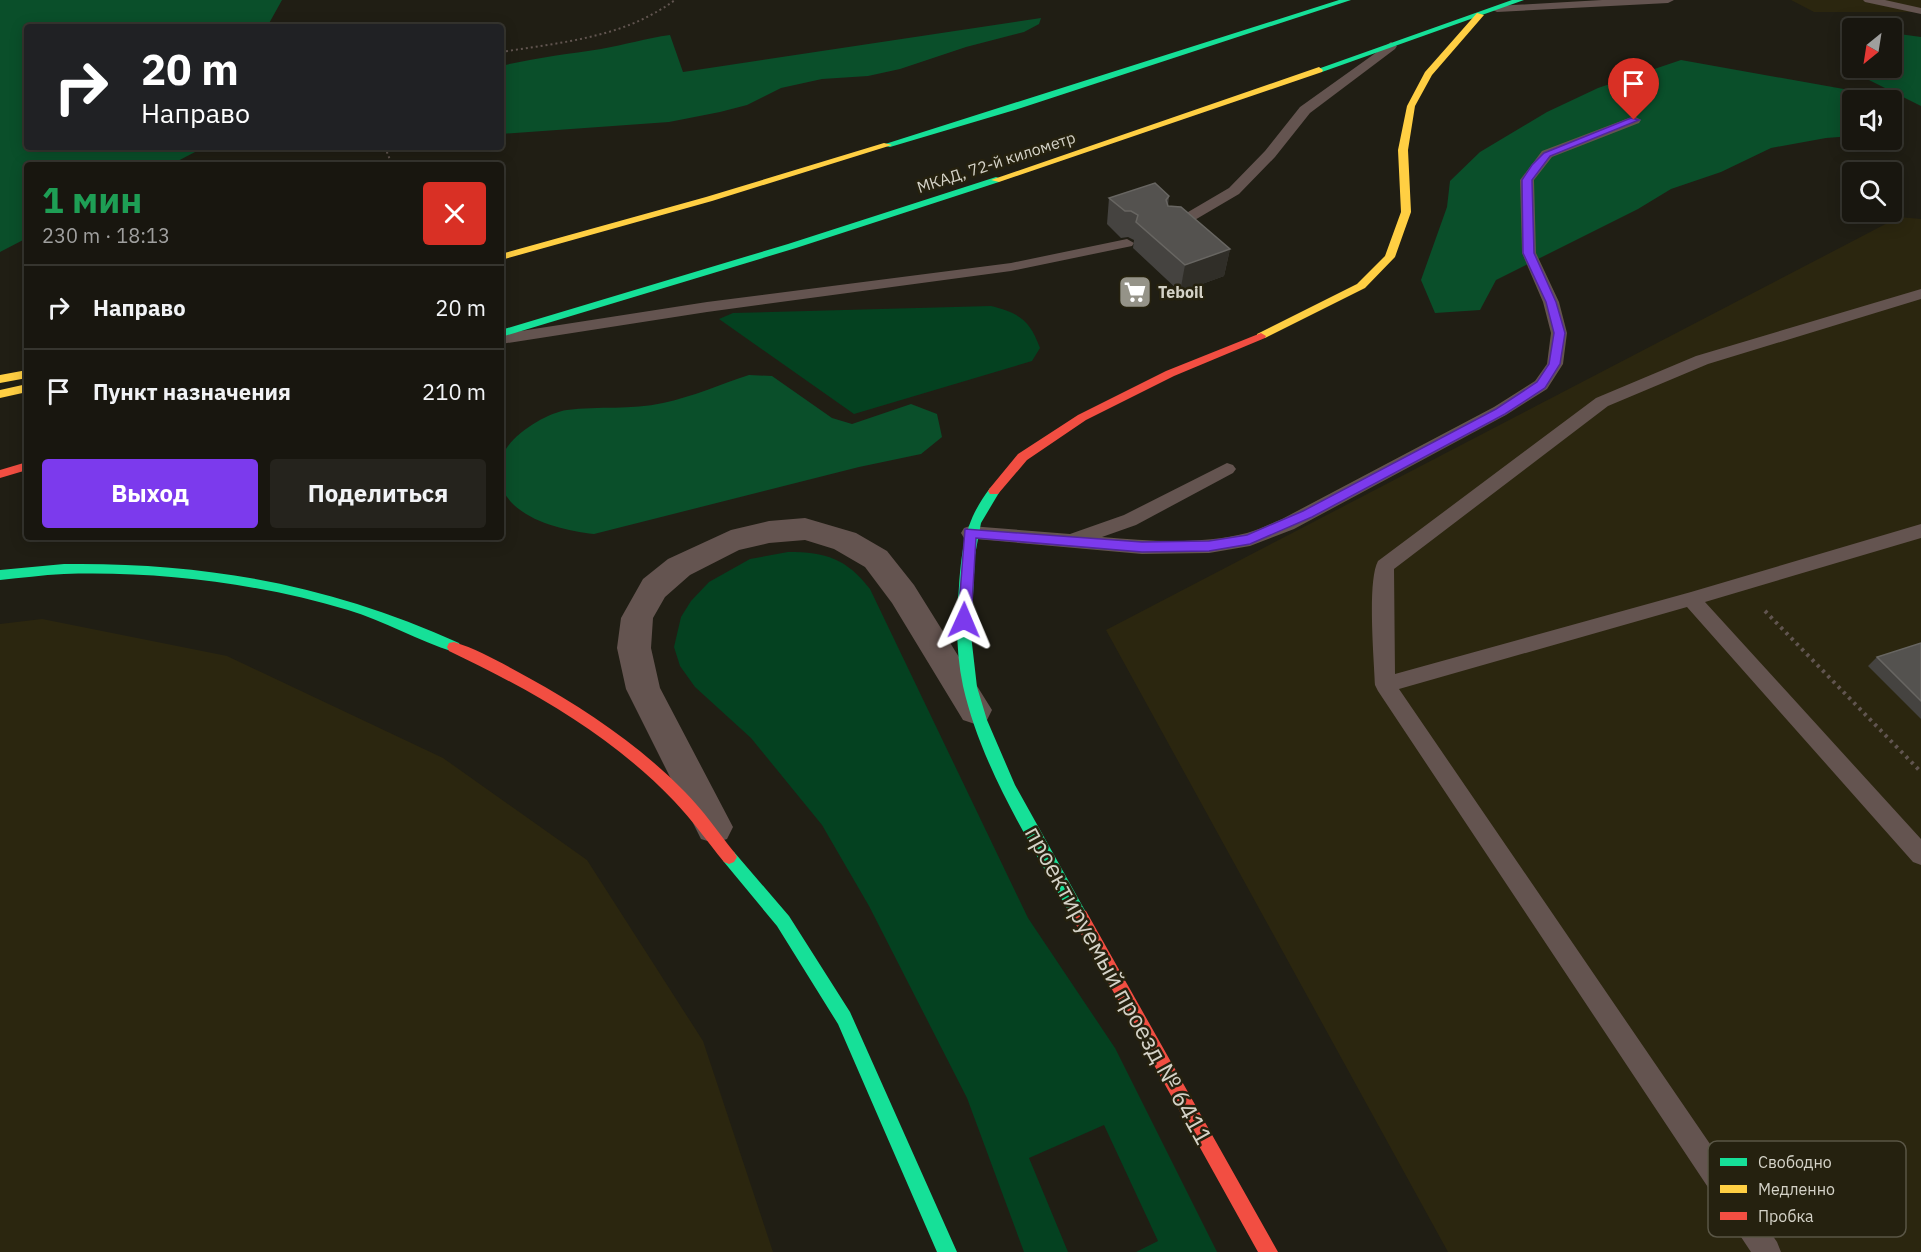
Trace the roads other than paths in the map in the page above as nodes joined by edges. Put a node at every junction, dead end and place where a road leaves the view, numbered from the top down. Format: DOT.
graph roads {
  1 [pos="1347,0"];
  2 [pos="1520,0"];
  3 [pos="1668,0"];
  4 [pos="1869,0"];
  5 [pos="1497,9"];
  6 [pos="1921,11"];
  7 [pos="1480,15"];
  8 [pos="1391,46"];
  9 [pos="1634,120"];
  10 [pos="1171,228"];
  11 [pos="1127,243"];
  12 [pos="504,256"];
  13 [pos="1921,294"];
  14 [pos="504,333"];
  15 [pos="504,339"];
  16 [pos="24,375"];
  17 [pos="0,379"];
  18 [pos="24,389"];
  19 [pos="0,394"];
  20 [pos="24,467"];
  21 [pos="1227,469"];
  22 [pos="0,474"];
  23 [pos="1921,531"];
  24 [pos="970,533"];
  25 [pos="1072,541"];
  26 [pos="0,575"];
  27 [pos="1691,599"];
  28 [pos="1385,685"];
  29 [pos="978,714"];
  30 [pos="727,852"];
  31 [pos="1921,855"];
  32 [pos="1708,1164"];
  33 [pos="1757,1237"];
  34 [pos="947,1252"];
  35 [pos="1268,1252"];
  36 [pos="1767,1252"];
  1 -- 12 [label="main road"];
  2 -- 5 [label="main road, МКАД, 72-й километр"];
  3 -- 5 [label="lane"];
  4 -- 6 [label="lane"];
  5 -- 7 [label="main road, МКАД, 72-й километр"];
  7 -- 8 [label="main road, МКАД, 72-й километр"];
  7 -- 24 [label="main road, проектируемый проезд № 6411"];
  8 -- 10 [label="lane"];
  8 -- 14 [label="main road, МКАД, 72-й километр"];
  9 -- 25 [label="lane"];
  11 -- 15 [label="lane"];
  13 -- 28 [label="lane"];
  16 -- 17 [label="main road"];
  18 -- 19 [label="main road"];
  20 -- 22 [label="main road"];
  21 -- 25 [label="lane"];
  23 -- 27 [label="lane"];
  24 -- 25 [label="lane"];
  24 -- 29 [label="main road, проектируемый проезд № 6411"];
  26 -- 30 [label="main road, проектируемый проезд № 6411"];
  27 -- 28 [label="lane"];
  27 -- 31 [label="lane"];
  28 -- 32 [label="lane"];
  29 -- 30 [label="street, проектируемый проезд № 6411"];
  29 -- 35 [label="main road, проектируемый проезд № 6411"];
  30 -- 34 [label="main road, проектируемый проезд № 6411"];
  33 -- 36 [label="lane"];
}
